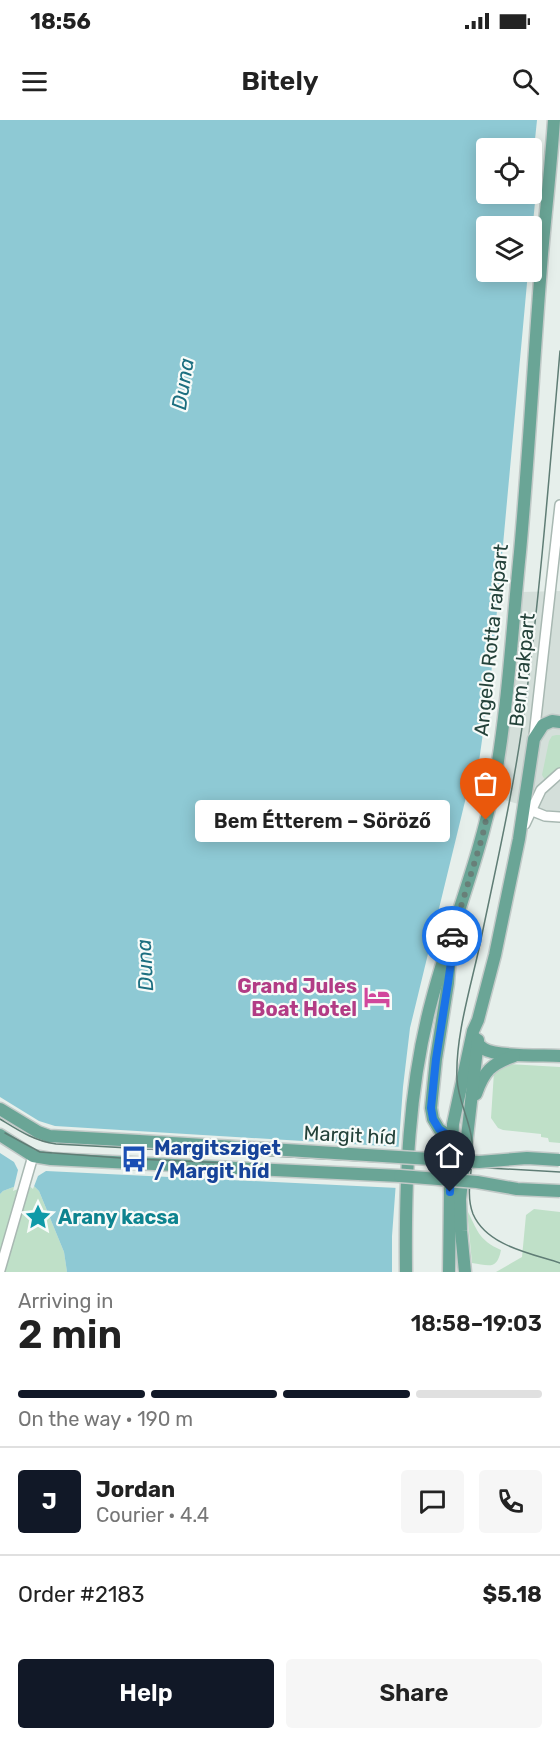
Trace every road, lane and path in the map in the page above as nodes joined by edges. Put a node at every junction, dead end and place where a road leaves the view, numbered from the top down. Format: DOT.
graph roads {
  1 [pos="554,120"];
  2 [pos="560,505"];
  3 [pos="560,599"];
  4 [pos="550,600"];
  5 [pos="556,721"];
  6 [pos="534,739"];
  7 [pos="560,773"];
  8 [pos="526,787"];
  9 [pos="530,810"];
  10 [pos="560,817"];
  11 [pos="519,838"];
  12 [pos="450,942"];
  13 [pos="476,1025"];
  14 [pos="478,1044"];
  15 [pos="518,1054"];
  16 [pos="560,1056"];
  17 [pos="0,1109"];
  18 [pos="470,1112"];
  19 [pos="0,1135"];
  20 [pos="452,1138"];
  21 [pos="465,1149"];
  22 [pos="33,1156"];
  23 [pos="560,1160"];
  24 [pos="560,1191"];
  25 [pos="0,1270"];
  26 [pos="406,1272"];
  27 [pos="449,1272"];
  28 [pos="465,1272"];
  1 -- 12 [label="main road, Angelo Rotta rakpart"];
  2 -- 4 [label="street, Bem rakpart"];
  3 -- 4 [label="street"];
  4 -- 6 [label="street, Bem rakpart"];
  5 -- 6 [label="main road"];
  6 -- 8 [label="main road, Bem rakpart"];
  7 -- 9 [label="street, Bem rakpart"];
  8 -- 9 [label="street"];
  8 -- 11 [label="main road, Bem rakpart"];
  9 -- 10 [label="street"];
  9 -- 11 [label="street, Bem rakpart"];
  11 -- 13 [label="main road, Bem rakpart"];
  12 -- 20 [label="main road"];
  12 -- 26 [label="main road, Angelo Rotta rakpart"];
  13 -- 14 [label="main road"];
  13 -- 20 [label="main road, Bem rakpart"];
  14 -- 15 [label="main road"];
  14 -- 18 [label="main road"];
  15 -- 16 [label="main road"];
  15 -- 18 [label="main road"];
  17 -- 23 [label="main road, Margit híd, bridge"];
  18 -- 21 [label="main road"];
  19 -- 22 [label="main road, Margit híd"];
  20 -- 21 [label="main road"];
  20 -- 27 [label="main road, Bem rakpart"];
  21 -- 28 [label="main road"];
  22 -- 24 [label="main road, Margit híd, bridge"];
  22 -- 25 [label="street"];
}
